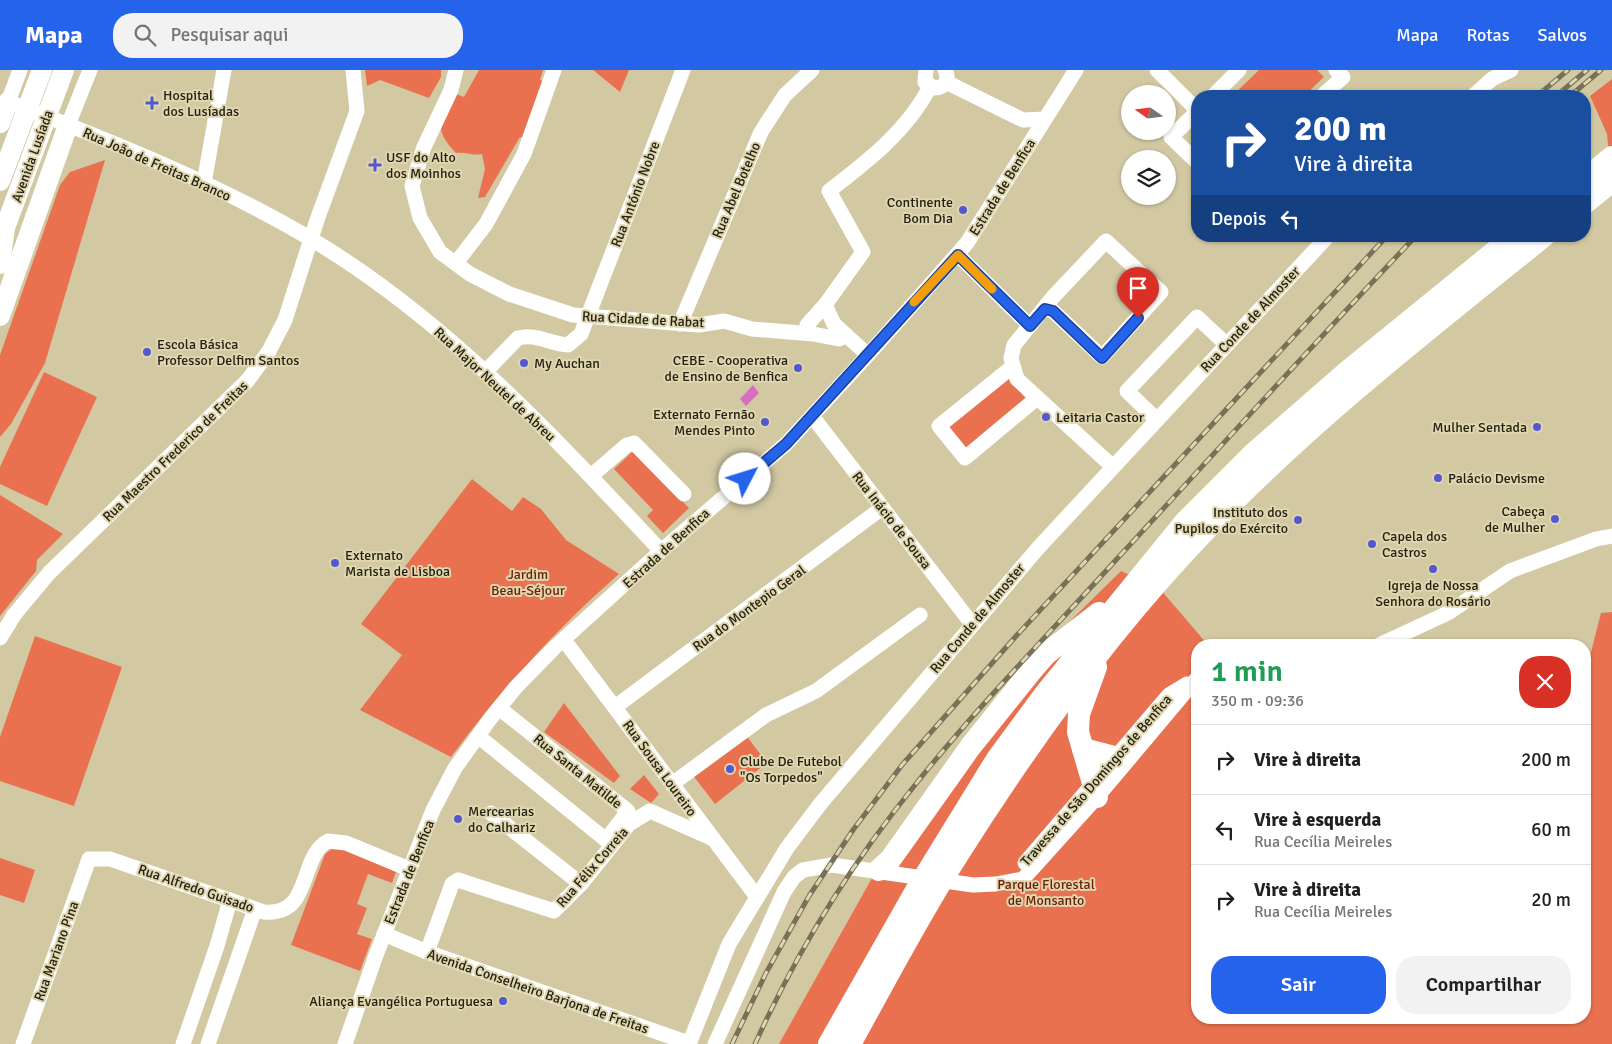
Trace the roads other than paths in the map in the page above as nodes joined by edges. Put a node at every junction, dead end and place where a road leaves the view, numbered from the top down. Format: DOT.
graph roads {
  1 [pos="20,70"];
  2 [pos="42,70"];
  3 [pos="64,70"];
  4 [pos="90,70"];
  5 [pos="224,70"];
  6 [pos="353,70"];
  7 [pos="456,70"];
  8 [pos="554,70"];
  9 [pos="683,70"];
  10 [pos="812,70"];
  11 [pos="926,70"];
  12 [pos="1076,70"];
  13 [pos="1157,70"];
  14 [pos="1240,70"];
  15 [pos="1336,70"];
  16 [pos="1511,70"];
  17 [pos="1495,73"];
  18 [pos="946,76"];
  19 [pos="930,87"];
  20 [pos="1219,90"];
  21 [pos="1329,90"];
  22 [pos="1479,90"];
  23 [pos="4,100"];
  24 [pos="1191,104"];
  25 [pos="1191,118"];
  26 [pos="1045,119"];
  27 [pos="0,123"];
  28 [pos="68,125"];
  29 [pos="1191,157"];
  30 [pos="1612,157"];
  31 [pos="1591,174"];
  32 [pos="0,181"];
  33 [pos="1612,181"];
  34 [pos="204,182"];
  35 [pos="1591,198"];
  36 [pos="2,234"];
  37 [pos="310,239"];
  38 [pos="1319,242"];
  39 [pos="1507,242"];
  40 [pos="1537,242"];
  41 [pos="958,255"];
  42 [pos="456,263"];
  43 [pos="0,264"];
  44 [pos="825,304"];
  45 [pos="1045,309"];
  46 [pos="0,316"];
  47 [pos="586,317"];
  48 [pos="680,324"];
  49 [pos="807,325"];
  50 [pos="1030,326"];
  51 [pos="845,336"];
  52 [pos="1227,345"];
  53 [pos="864,351"];
  54 [pos="1012,367"];
  55 [pos="486,372"];
  56 [pos="1037,398"];
  57 [pos="812,416"];
  58 [pos="1157,420"];
  59 [pos="1112,466"];
  60 [pos="591,476"];
  61 [pos="684,494"];
  62 [pos="882,508"];
  63 [pos="1612,536"];
  64 [pos="661,551"];
  65 [pos="1129,589"];
  66 [pos="920,615"];
  67 [pos="972,624"];
  68 [pos="0,638"];
  69 [pos="1395,639"];
  70 [pos="564,640"];
  71 [pos="1103,648"];
  72 [pos="1191,681"];
  73 [pos="1191,685"];
  74 [pos="615,707"];
  75 [pos="499,708"];
  76 [pos="478,736"];
  77 [pos="1083,748"];
  78 [pos="1114,757"];
  79 [pos="672,784"];
  80 [pos="1095,790"];
  81 [pos="490,813"];
  82 [pos="711,838"];
  83 [pos="948,854"];
  84 [pos="89,859"];
  85 [pos="409,868"];
  86 [pos="879,870"];
  87 [pos="581,884"];
  88 [pos="925,892"];
  89 [pos="757,897"];
  90 [pos="230,900"];
  91 [pos="255,909"];
  92 [pos="384,934"];
  93 [pos="217,946"];
  94 [pos="421,950"];
  95 [pos="376,954"];
  96 [pos="239,955"];
  97 [pos="738,992"];
  98 [pos="699,1015"];
  99 [pos="726,1019"];
  100 [pos="23,1044"];
  101 [pos="183,1044"];
  102 [pos="208,1044"];
  103 [pos="345,1044"];
  104 [pos="689,1044"];
  105 [pos="715,1044"];
  106 [pos="829,1044"];
  107 [pos="850,1044"];
  1 -- 23 [label="street"];
  2 -- 32 [label="main road, Avenida Lusíada"];
  3 -- 36 [label="main road, Avenida Lusíada"];
  4 -- 28 [label="street"];
  5 -- 34 [label="street"];
  6 -- 37 [label="street"];
  7 -- 42 [label="street, Rua Cidade de Rabat"];
  8 -- 42 [label="street"];
  9 -- 47 [label="street, Rua António Nobre"];
  10 -- 48 [label="street, Rua Abel Botelho"];
  11 -- 19 [label="street"];
  12 -- 26 [label="street, Estrada de Benfica"];
  13 -- 24 [label="street"];
  14 -- 20 [label="street"];
  15 -- 21 [label="street"];
  16 -- 17 [label="street"];
  17 -- 22 [label="street"];
  18 -- 19 [label="street"];
  18 -- 26 [label="street"];
  19 -- 44 [label="street"];
  23 -- 27 [label="main road"];
  23 -- 28 [label="street, Rua João de Freitas Branco"];
  25 -- 29 [label="street"];
  26 -- 41 [label="street, Estrada de Benfica"];
  28 -- 34 [label="street, Rua João de Freitas Branco"];
  28 -- 46 [label="main road"];
  30 -- 31 [label="highway"];
  33 -- 35 [label="highway"];
  34 -- 37 [label="street, Rua João de Freitas Branco"];
  36 -- 43 [label="main road, Avenida Lusíada"];
  37 -- 55 [label="street, Rua Major Neutel de Abreu"];
  37 -- 68 [label="street, Rua Maestro Frederico de Freitas"];
  38 -- 52 [label="street, Rua Conde de Almoster"];
  39 -- 65 [label="highway"];
  40 -- 71 [label="highway"];
  41 -- 50 [label="street"];
  41 -- 53 [label="street, Estrada de Benfica"];
  42 -- 47 [label="street, Rua Cidade de Rabat"];
  44 -- 49 [label="street"];
  44 -- 51 [label="street"];
  45 -- 45 [label="street"];
  45 -- 50 [label="street"];
  47 -- 48 [label="street, Rua Cidade de Rabat"];
  47 -- 55 [label="street, Rua António Nobre"];
  48 -- 51 [label="street, Rua Cidade de Rabat"];
  50 -- 54 [label="street"];
  51 -- 53 [label="street"];
  52 -- 58 [label="street, Rua Conde de Almoster"];
  52 -- 58 [label="street"];
  53 -- 57 [label="street, Estrada de Benfica"];
  54 -- 56 [label="street"];
  54 -- 56 [label="street"];
  55 -- 60 [label="street, Rua Major Neutel de Abreu"];
  56 -- 59 [label="street"];
  57 -- 62 [label="street, Rua Inácio de Sousa"];
  57 -- 64 [label="street, Estrada de Benfica"];
  58 -- 59 [label="street, Rua Conde de Almoster"];
  59 -- 67 [label="street, Rua Conde de Almoster"];
  60 -- 61 [label="street"];
  60 -- 64 [label="street, Rua Major Neutel de Abreu"];
  62 -- 67 [label="street, Rua Inácio de Sousa"];
  62 -- 74 [label="street, Rua do Montepio Geral"];
  63 -- 69 [label="street"];
  64 -- 70 [label="street, Estrada de Benfica"];
  65 -- 83 [label="highway"];
  65 -- 86 [label="highway"];
  66 -- 79 [label="street"];
  67 -- 89 [label="street, Rua Conde de Almoster"];
  70 -- 74 [label="street, Rua Sousa Loureiro"];
  70 -- 75 [label="street, Estrada de Benfica"];
  71 -- 77 [label="highway"];
  71 -- 83 [label="highway"];
  72 -- 78 [label="street, Travessa de São Domingos de Benfica"];
  73 -- 80 [label="street, Travessa de São Domingos de Benfica"];
  74 -- 79 [label="street, Rua Sousa Loureiro"];
  75 -- 76 [label="street, Estrada de Benfica"];
  75 -- 76 [label="street, Rua Santa Matilde"];
  76 -- 85 [label="street, Estrada de Benfica"];
  77 -- 78 [label="highway"];
  77 -- 80 [label="highway"];
  78 -- 80 [label="street, Travessa de São Domingos de Benfica"];
  79 -- 82 [label="street, Rua Sousa Loureiro"];
  80 -- 86 [label="street, Travessa de São Domingos de Benfica"];
  81 -- 87 [label="street"];
  82 -- 87 [label="street, Rua Félix Correia"];
  82 -- 89 [label="street, Rua Sousa Loureiro"];
  83 -- 88 [label="highway"];
  84 -- 90 [label="street, Rua Alfredo Guisado"];
  84 -- 100 [label="street, Rua Mariano Pina"];
  85 -- 91 [label="street, Rua Alfredo Guisado"];
  85 -- 92 [label="street, Estrada de Benfica"];
  86 -- 97 [label="street, Travessa de São Domingos de Benfica"];
  87 -- 94 [label="street, Rua Félix Correia"];
  88 -- 106 [label="highway"];
  88 -- 107 [label="highway"];
  89 -- 98 [label="street, Rua Conde de Almoster"];
  90 -- 91 [label="street, Rua Alfredo Guisado"];
  90 -- 93 [label="street"];
  91 -- 96 [label="street"];
  92 -- 94 [label="street, Avenida Conselheiro Barjona de Freitas"];
  92 -- 95 [label="street, Estrada de Benfica"];
  93 -- 96 [label="street"];
  93 -- 101 [label="street"];
  94 -- 95 [label="street, Avenida Conselheiro Barjona de Freitas"];
  94 -- 104 [label="street, Avenida Conselheiro Barjona de Freitas"];
  95 -- 103 [label="street, Estrada de Benfica"];
  96 -- 102 [label="street"];
  97 -- 98 [label="street"];
  97 -- 99 [label="street, Travessa de São Domingos de Benfica"];
  98 -- 104 [label="street, Rua Conde de Almoster"];
  99 -- 104 [label="street"];
  99 -- 105 [label="street, Travessa de São Domingos de Benfica"];
}
